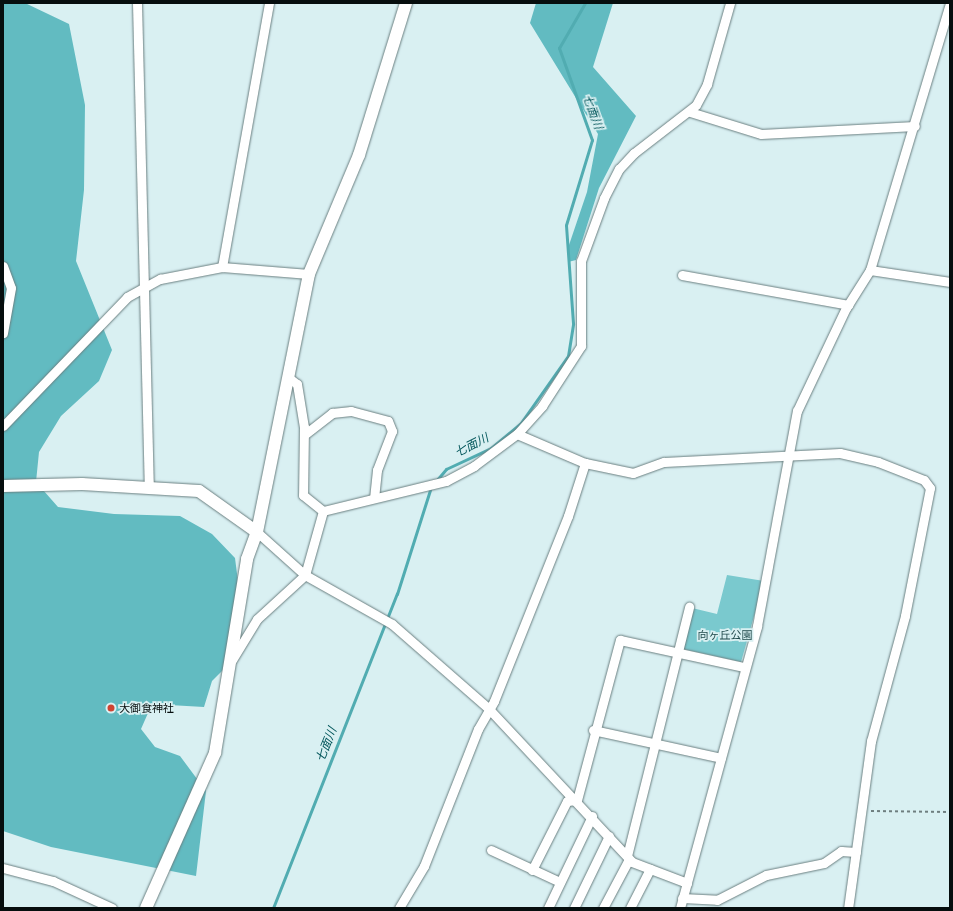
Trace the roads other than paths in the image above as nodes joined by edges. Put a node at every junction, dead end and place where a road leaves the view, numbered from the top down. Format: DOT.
graph roads {
  1 [pos="137,3"];
  2 [pos="269,3"];
  3 [pos="406,3"];
  4 [pos="730,3"];
  5 [pos="950,4"];
  6 [pos="946,31"];
  7 [pos="690,112"];
  8 [pos="915,126"];
  9 [pos="3,266"];
  10 [pos="222,268"];
  11 [pos="870,270"];
  12 [pos="309,274"];
  13 [pos="682,275"];
  14 [pos="950,282"];
  15 [pos="145,287"];
  16 [pos="848,305"];
  17 [pos="3,333"];
  18 [pos="289,378"];
  19 [pos="3,426"];
  20 [pos="518,434"];
  21 [pos="304,435"];
  22 [pos="787,458"];
  23 [pos="585,463"];
  24 [pos="3,486"];
  25 [pos="149,488"];
  26 [pos="374,498"];
  27 [pos="323,511"];
  28 [pos="257,532"];
  29 [pos="305,576"];
  30 [pos="689,607"];
  31 [pos="679,653"];
  32 [pos="229,664"];
  33 [pos="744,667"];
  34 [pos="489,709"];
  35 [pos="593,730"];
  36 [pos="657,744"];
  37 [pos="721,758"];
  38 [pos="577,800"];
  39 [pos="592,816"];
  40 [pos="609,836"];
  41 [pos="490,850"];
  42 [pos="856,852"];
  43 [pos="628,858"];
  44 [pos="3,868"];
  45 [pos="650,869"];
  46 [pos="532,870"];
  47 [pos="560,882"];
  48 [pos="687,883"];
  49 [pos="682,898"];
  50 [pos="112,908"];
  51 [pos="146,908"];
  52 [pos="399,908"];
  53 [pos="548,908"];
  54 [pos="574,908"];
  55 [pos="603,908"];
  56 [pos="630,908"];
  57 [pos="680,908"];
  58 [pos="848,908"];
  1 -- 15 [label="street"];
  2 -- 10 [label="street"];
  3 -- 12 [label="street"];
  4 -- 7 [label="street"];
  5 -- 6 [label="street"];
  6 -- 8 [label="street"];
  7 -- 8 [label="street"];
  7 -- 20 [label="street"];
  8 -- 11 [label="street"];
  9 -- 17 [label="street"];
  10 -- 12 [label="street"];
  10 -- 15 [label="street"];
  11 -- 14 [label="street"];
  11 -- 16 [label="street"];
  12 -- 18 [label="street"];
  13 -- 16 [label="street"];
  15 -- 19 [label="street"];
  15 -- 25 [label="street"];
  16 -- 22 [label="street"];
  18 -- 21 [label="street"];
  18 -- 28 [label="street"];
  20 -- 23 [label="street"];
  20 -- 26 [label="street"];
  21 -- 26 [label="street"];
  21 -- 27 [label="street"];
  22 -- 23 [label="street"];
  22 -- 33 [label="street"];
  22 -- 42 [label="street"];
  23 -- 34 [label="street"];
  24 -- 25 [label="street"];
  25 -- 28 [label="street"];
  26 -- 27 [label="street"];
  27 -- 29 [label="street"];
  28 -- 29 [label="street"];
  28 -- 32 [label="street"];
  29 -- 32 [label="street"];
  29 -- 34 [label="street"];
  30 -- 31 [label="street"];
  31 -- 33 [label="street"];
  31 -- 35 [label="street"];
  31 -- 36 [label="street"];
  32 -- 51 [label="street"];
  33 -- 37 [label="street"];
  34 -- 38 [label="street"];
  34 -- 52 [label="street"];
  35 -- 36 [label="street"];
  35 -- 38 [label="street"];
  36 -- 37 [label="street"];
  36 -- 43 [label="street"];
  37 -- 48 [label="street"];
  38 -- 39 [label="street"];
  38 -- 46 [label="street"];
  39 -- 40 [label="street"];
  39 -- 47 [label="street"];
  40 -- 43 [label="street"];
  40 -- 54 [label="street"];
  41 -- 46 [label="street"];
  42 -- 49 [label="street"];
  42 -- 58 [label="street"];
  43 -- 45 [label="street"];
  43 -- 55 [label="street"];
  44 -- 50 [label="street"];
  45 -- 48 [label="street"];
  45 -- 56 [label="street"];
  46 -- 47 [label="street"];
  47 -- 53 [label="street"];
  48 -- 49 [label="street"];
  49 -- 57 [label="street"];
}
